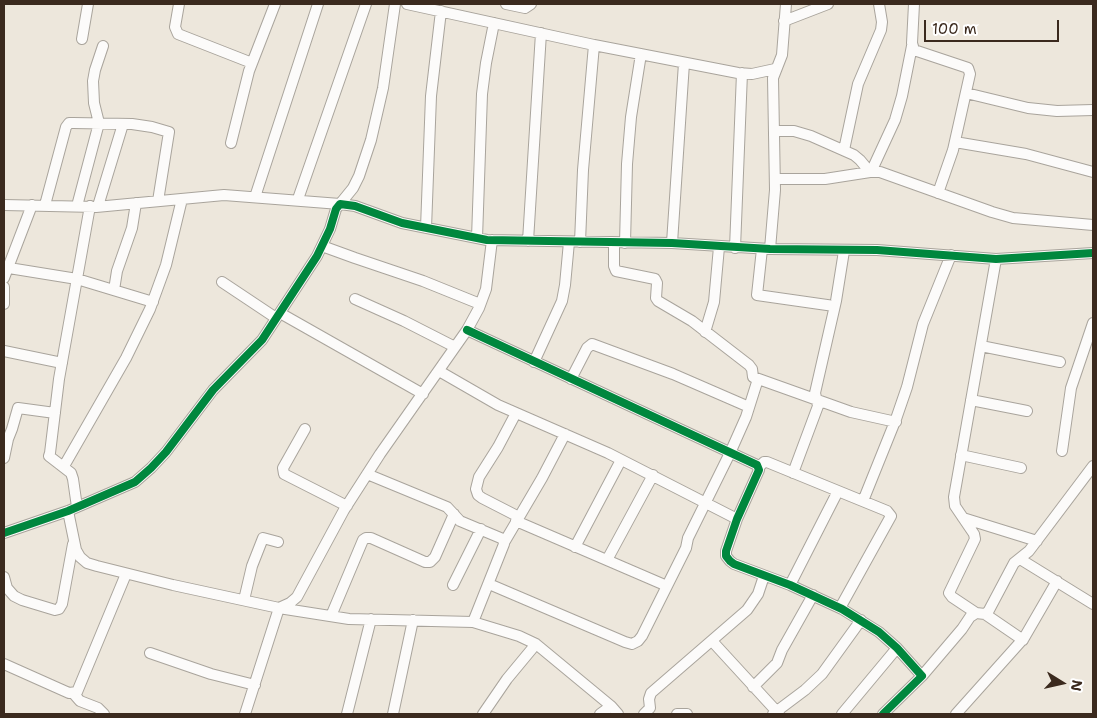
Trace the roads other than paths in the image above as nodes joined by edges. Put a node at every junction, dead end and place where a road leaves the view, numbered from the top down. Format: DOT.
graph roads {
  1 [pos="88,4"];
  2 [pos="179,4"];
  3 [pos="275,4"];
  4 [pos="318,4"];
  5 [pos="366,4"];
  6 [pos="395,4"];
  7 [pos="407,4"];
  8 [pos="506,4"];
  9 [pos="531,4"];
  10 [pos="786,4"];
  11 [pos="828,4"];
  12 [pos="879,4"];
  13 [pos="914,4"];
  14 [pos="441,11"];
  15 [pos="784,22"];
  16 [pos="494,23"];
  17 [pos="541,33"];
  18 [pos="82,40"];
  19 [pos="594,45"];
  20 [pos="103,46"];
  21 [pos="912,46"];
  22 [pos="641,54"];
  23 [pos="252,63"];
  24 [pos="684,63"];
  25 [pos="775,69"];
  26 [pos="742,74"];
  27 [pos="966,93"];
  28 [pos="1093,110"];
  29 [pos="99,123"];
  30 [pos="124,124"];
  31 [pos="774,131"];
  32 [pos="955,142"];
  33 [pos="231,143"];
  34 [pos="844,150"];
  35 [pos="871,172"];
  36 [pos="1093,172"];
  37 [pos="775,180"];
  38 [pos="938,193"];
  39 [pos="255,197"];
  40 [pos="182,199"];
  41 [pos="298,199"];
  42 [pos="158,201"];
  43 [pos="136,203"];
  44 [pos="340,204"];
  45 [pos="4,205"];
  46 [pos="32,205"];
  47 [pos="45,205"];
  48 [pos="77,206"];
  49 [pos="94,206"];
  50 [pos="1093,225"];
  51 [pos="426,228"];
  52 [pos="477,238"];
  53 [pos="492,240"];
  54 [pos="528,241"];
  55 [pos="569,242"];
  56 [pos="580,242"];
  57 [pos="614,243"];
  58 [pos="672,243"];
  59 [pos="625,244"];
  60 [pos="322,246"];
  61 [pos="719,247"];
  62 [pos="735,248"];
  63 [pos="766,249"];
  64 [pos="844,251"];
  65 [pos="1093,253"];
  66 [pos="951,255"];
  67 [pos="996,259"];
  68 [pos="9,268"];
  69 [pos="4,278"];
  70 [pos="77,279"];
  71 [pos="222,282"];
  72 [pos="4,287"];
  73 [pos="114,290"];
  74 [pos="355,300"];
  75 [pos="153,302"];
  76 [pos="4,304"];
  77 [pos="480,304"];
  78 [pos="834,306"];
  79 [pos="278,316"];
  80 [pos="1093,323"];
  81 [pos="467,330"];
  82 [pos="705,332"];
  83 [pos="981,346"];
  84 [pos="456,347"];
  85 [pos="4,351"];
  86 [pos="534,362"];
  87 [pos="1060,362"];
  88 [pos="62,363"];
  89 [pos="439,371"];
  90 [pos="572,379"];
  91 [pos="758,379"];
  92 [pos="423,394"];
  93 [pos="971,400"];
  94 [pos="817,401"];
  95 [pos="749,407"];
  96 [pos="1027,411"];
  97 [pos="55,413"];
  98 [pos="516,413"];
  99 [pos="896,422"];
  100 [pos="305,429"];
  101 [pos="565,434"];
  102 [pos="1062,451"];
  103 [pos="730,453"];
  104 [pos="961,455"];
  105 [pos="4,458"];
  106 [pos="622,460"];
  107 [pos="64,466"];
  108 [pos="1093,466"];
  109 [pos="759,468"];
  110 [pos="1021,468"];
  111 [pos="793,473"];
  112 [pos="367,474"];
  113 [pos="653,475"];
  114 [pos="838,491"];
  115 [pos="863,501"];
  116 [pos="705,502"];
  117 [pos="347,506"];
  118 [pos="73,509"];
  119 [pos="454,514"];
  120 [pos="963,518"];
  121 [pos="518,519"];
  122 [pos="737,519"];
  123 [pos="481,529"];
  124 [pos="4,532"];
  125 [pos="1037,541"];
  126 [pos="278,542"];
  127 [pos="504,542"];
  128 [pos="74,543"];
  129 [pos="575,547"];
  130 [pos="1020,559"];
  131 [pos="607,560"];
  132 [pos="126,574"];
  133 [pos="764,576"];
  134 [pos="4,577"];
  135 [pos="1057,582"];
  136 [pos="489,584"];
  137 [pos="453,585"];
  138 [pos="790,585"];
  139 [pos="667,586"];
  140 [pos="813,595"];
  141 [pos="244,600"];
  142 [pos="1093,604"];
  143 [pos="279,608"];
  144 [pos="840,608"];
  145 [pos="980,614"];
  146 [pos="331,616"];
  147 [pos="371,619"];
  148 [pos="413,620"];
  149 [pos="861,620"];
  150 [pos="473,622"];
  151 [pos="1023,640"];
  152 [pos="712,641"];
  153 [pos="536,644"];
  154 [pos="897,648"];
  155 [pos="150,653"];
  156 [pos="4,663"];
  157 [pos="922,676"];
  158 [pos="255,685"];
  159 [pos="753,686"];
  160 [pos="74,693"];
  161 [pos="611,706"];
  162 [pos="776,713"];
  163 [pos="104,714"];
  164 [pos="245,714"];
  165 [pos="347,714"];
  166 [pos="393,714"];
  167 [pos="483,714"];
  168 [pos="600,714"];
  169 [pos="618,714"];
  170 [pos="644,714"];
  171 [pos="677,714"];
  172 [pos="687,714"];
  173 [pos="842,714"];
  174 [pos="883,714"];
  175 [pos="956,714"];
  1 -- 18 [label="street"];
  2 -- 23 [label="street"];
  3 -- 23 [label="street"];
  4 -- 39 [label="street"];
  5 -- 41 [label="street"];
  6 -- 44 [label="street"];
  7 -- 14 [label="street"];
  8 -- 9 [label="street"];
  10 -- 15 [label="street"];
  11 -- 15 [label="street"];
  12 -- 34 [label="street"];
  13 -- 21 [label="street"];
  14 -- 16 [label="street"];
  14 -- 51 [label="street"];
  15 -- 25 [label="street"];
  16 -- 17 [label="street"];
  16 -- 52 [label="street"];
  17 -- 19 [label="street"];
  17 -- 54 [label="street"];
  19 -- 22 [label="street"];
  19 -- 56 [label="street"];
  20 -- 29 [label="street"];
  21 -- 27 [label="street"];
  21 -- 35 [label="street"];
  22 -- 24 [label="street"];
  22 -- 59 [label="street"];
  23 -- 33 [label="street"];
  24 -- 26 [label="street"];
  24 -- 58 [label="street"];
  25 -- 26 [label="street"];
  25 -- 31 [label="street"];
  26 -- 62 [label="street"];
  27 -- 28 [label="street"];
  27 -- 32 [label="street"];
  29 -- 30 [label="street"];
  29 -- 47 [label="street"];
  29 -- 48 [label="street"];
  30 -- 42 [label="street"];
  30 -- 49 [label="street"];
  31 -- 34 [label="street"];
  31 -- 37 [label="street"];
  32 -- 36 [label="street"];
  32 -- 38 [label="street"];
  34 -- 35 [label="street"];
  35 -- 37 [label="street"];
  35 -- 38 [label="street"];
  37 -- 63 [label="street"];
  38 -- 50 [label="street"];
  39 -- 40 [label="street"];
  39 -- 41 [label="street"];
  40 -- 42 [label="street"];
  40 -- 75 [label="street"];
  41 -- 44 [label="street"];
  42 -- 43 [label="street"];
  43 -- 49 [label="street"];
  43 -- 73 [label="street"];
  44 -- 51 [label="street"];
  44 -- 60 [label="street"];
  45 -- 46 [label="street"];
  46 -- 47 [label="street"];
  46 -- 68 [label="street"];
  47 -- 48 [label="street"];
  48 -- 49 [label="street"];
  49 -- 70 [label="street"];
  51 -- 52 [label="street"];
  52 -- 53 [label="street"];
  53 -- 54 [label="street"];
  53 -- 77 [label="street"];
  54 -- 55 [label="street"];
  55 -- 56 [label="street"];
  55 -- 86 [label="street"];
  56 -- 57 [label="street"];
  57 -- 59 [label="street"];
  57 -- 82 [label="street"];
  58 -- 59 [label="street"];
  58 -- 61 [label="street"];
  60 -- 77 [label="street"];
  60 -- 79 [label="street"];
  61 -- 62 [label="street"];
  61 -- 82 [label="street"];
  62 -- 63 [label="street"];
  63 -- 64 [label="street"];
  63 -- 78 [label="street"];
  64 -- 66 [label="street"];
  64 -- 78 [label="street"];
  65 -- 67 [label="street"];
  66 -- 67 [label="street"];
  66 -- 99 [label="street"];
  67 -- 83 [label="street"];
  68 -- 69 [label="street"];
  68 -- 70 [label="street"];
  70 -- 73 [label="street"];
  70 -- 88 [label="street"];
  71 -- 79 [label="street"];
  72 -- 76 [label="street"];
  73 -- 75 [label="street"];
  74 -- 84 [label="street"];
  75 -- 107 [label="street"];
  77 -- 81 [label="street"];
  78 -- 94 [label="street"];
  79 -- 92 [label="street"];
  79 -- 118 [label="street"];
  80 -- 102 [label="street"];
  81 -- 84 [label="street"];
  81 -- 86 [label="street"];
  82 -- 91 [label="street"];
  83 -- 87 [label="street"];
  83 -- 93 [label="street"];
  84 -- 89 [label="street"];
  85 -- 88 [label="street"];
  86 -- 90 [label="street"];
  88 -- 97 [label="street"];
  89 -- 92 [label="street"];
  89 -- 98 [label="street"];
  90 -- 95 [label="street"];
  90 -- 103 [label="street"];
  91 -- 94 [label="street"];
  91 -- 95 [label="street"];
  92 -- 112 [label="street"];
  93 -- 96 [label="street"];
  93 -- 104 [label="street"];
  94 -- 99 [label="street"];
  94 -- 111 [label="street"];
  95 -- 103 [label="street"];
  97 -- 105 [label="street"];
  97 -- 107 [label="street"];
  98 -- 101 [label="street"];
  98 -- 121 [label="street"];
  99 -- 115 [label="street"];
  100 -- 117 [label="street"];
  101 -- 106 [label="street"];
  101 -- 121 [label="street"];
  103 -- 109 [label="street"];
  103 -- 116 [label="street"];
  104 -- 110 [label="street"];
  104 -- 120 [label="street"];
  106 -- 113 [label="street"];
  106 -- 129 [label="street"];
  107 -- 118 [label="street"];
  108 -- 125 [label="street"];
  109 -- 111 [label="street"];
  109 -- 122 [label="street"];
  111 -- 114 [label="street"];
  112 -- 117 [label="street"];
  112 -- 119 [label="street"];
  113 -- 116 [label="street"];
  113 -- 131 [label="street"];
  114 -- 115 [label="street"];
  114 -- 138 [label="street"];
  115 -- 144 [label="street"];
  116 -- 122 [label="street"];
  116 -- 139 [label="street"];
  117 -- 143 [label="street"];
  118 -- 124 [label="street"];
  118 -- 128 [label="street"];
  119 -- 123 [label="street"];
  119 -- 146 [label="street"];
  120 -- 125 [label="street"];
  120 -- 145 [label="street"];
  121 -- 127 [label="street"];
  121 -- 129 [label="street"];
  122 -- 133 [label="street"];
  123 -- 127 [label="street"];
  123 -- 137 [label="street"];
  125 -- 130 [label="street"];
  126 -- 141 [label="street"];
  127 -- 136 [label="street"];
  128 -- 132 [label="street"];
  128 -- 134 [label="street"];
  129 -- 131 [label="street"];
  130 -- 135 [label="street"];
  130 -- 145 [label="street"];
  131 -- 139 [label="street"];
  132 -- 141 [label="street"];
  132 -- 160 [label="street"];
  133 -- 138 [label="street"];
  133 -- 152 [label="street"];
  135 -- 142 [label="street"];
  135 -- 151 [label="street"];
  136 -- 139 [label="street"];
  136 -- 150 [label="street"];
  138 -- 140 [label="street"];
  140 -- 144 [label="street"];
  140 -- 159 [label="street"];
  141 -- 143 [label="street"];
  143 -- 146 [label="street"];
  143 -- 158 [label="street"];
  144 -- 149 [label="street"];
  145 -- 151 [label="street"];
  145 -- 157 [label="street"];
  146 -- 147 [label="street"];
  147 -- 148 [label="street"];
  147 -- 165 [label="street"];
  148 -- 150 [label="street"];
  148 -- 166 [label="street"];
  149 -- 154 [label="street"];
  149 -- 162 [label="street"];
  150 -- 153 [label="street"];
  151 -- 175 [label="street"];
  152 -- 159 [label="street"];
  152 -- 170 [label="street"];
  153 -- 161 [label="street"];
  153 -- 167 [label="street"];
  154 -- 157 [label="street"];
  154 -- 173 [label="street"];
  155 -- 158 [label="street"];
  156 -- 160 [label="street"];
  157 -- 174 [label="street"];
  158 -- 164 [label="street"];
  159 -- 162 [label="street"];
  160 -- 163 [label="street"];
  161 -- 168 [label="street"];
  161 -- 169 [label="street"];
  171 -- 172 [label="street"];
}
